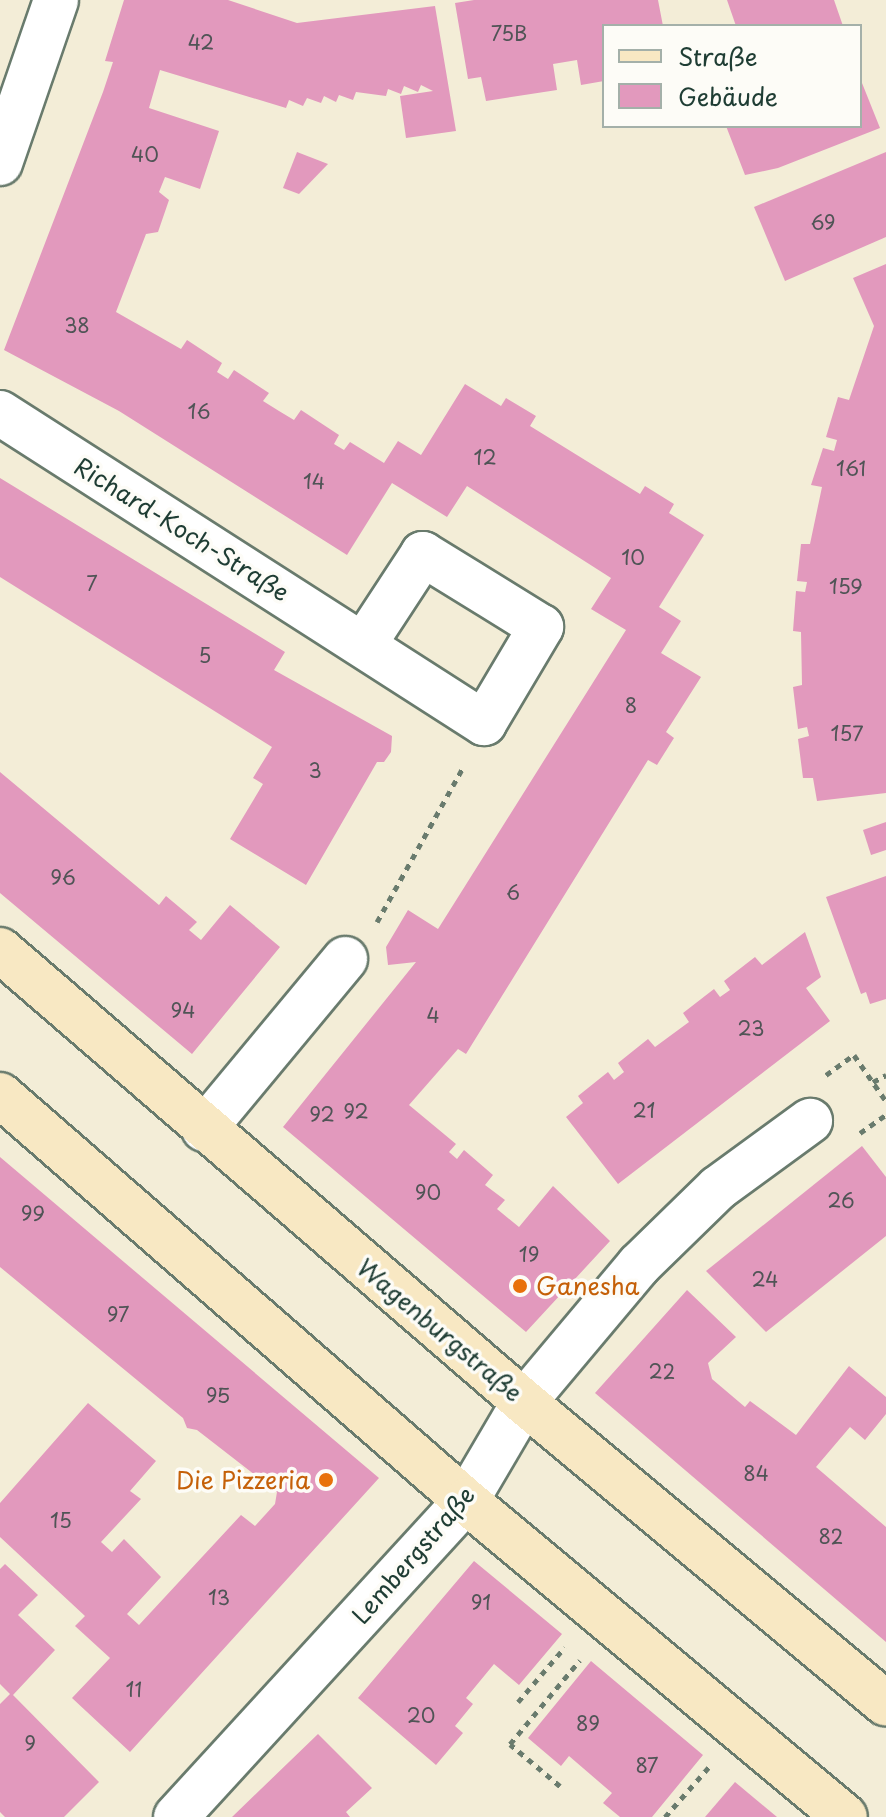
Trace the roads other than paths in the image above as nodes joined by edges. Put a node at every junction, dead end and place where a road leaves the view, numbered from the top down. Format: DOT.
graph roads {
  1 [pos="56,0"];
  2 [pos="0,163"];
  3 [pos="0,413"];
  4 [pos="364,644"];
  5 [pos="0,950"];
  6 [pos="345,959"];
  7 [pos="0,1095"];
  8 [pos="812,1102"];
  9 [pos="204,1129"];
  10 [pos="524,1402"];
  11 [pos="466,1501"];
  12 [pos="886,1704"];
  13 [pos="176,1817"];
  14 [pos="845,1817"];
  1 -- 2 [label="street"];
  3 -- 4 [label="street, Richard-Koch-Straße"];
  5 -- 9 [label="main road, Wagenburgstraße"];
  6 -- 9 [label="street"];
  7 -- 11 [label="main road"];
  8 -- 10 [label="street, Lembergstraße"];
  9 -- 10 [label="main road, Wagenburgstraße"];
  10 -- 11 [label="street, Lembergstraße"];
  10 -- 12 [label="main road, Wagenburgstraße"];
  11 -- 13 [label="street, Lembergstraße"];
  11 -- 14 [label="main road"];
}
